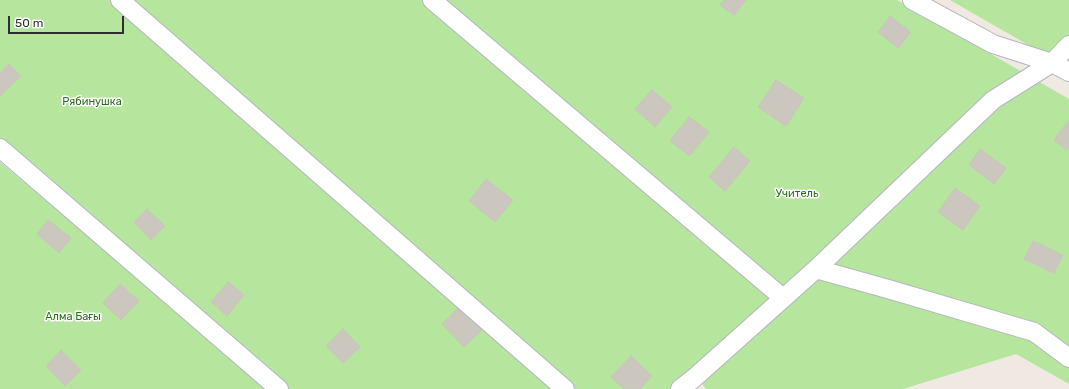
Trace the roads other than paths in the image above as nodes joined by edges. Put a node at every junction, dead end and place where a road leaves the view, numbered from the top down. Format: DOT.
graph roads {
  1 [pos="120,0"];
  2 [pos="432,0"];
  3 [pos="912,0"];
  4 [pos="1069,45"];
  5 [pos="1052,63"];
  6 [pos="1069,72"];
  7 [pos="0,148"];
  8 [pos="816,269"];
  9 [pos="783,298"];
  10 [pos="1069,358"];
  11 [pos="279,389"];
  12 [pos="565,389"];
  13 [pos="680,389"];
  1 -- 12 [label="lane"];
  2 -- 9 [label="lane"];
  3 -- 5 [label="lane"];
  4 -- 5 [label="lane"];
  5 -- 6 [label="lane"];
  5 -- 8 [label="lane"];
  7 -- 11 [label="lane"];
  8 -- 9 [label="lane"];
  8 -- 10 [label="lane"];
  9 -- 13 [label="lane"];
}
